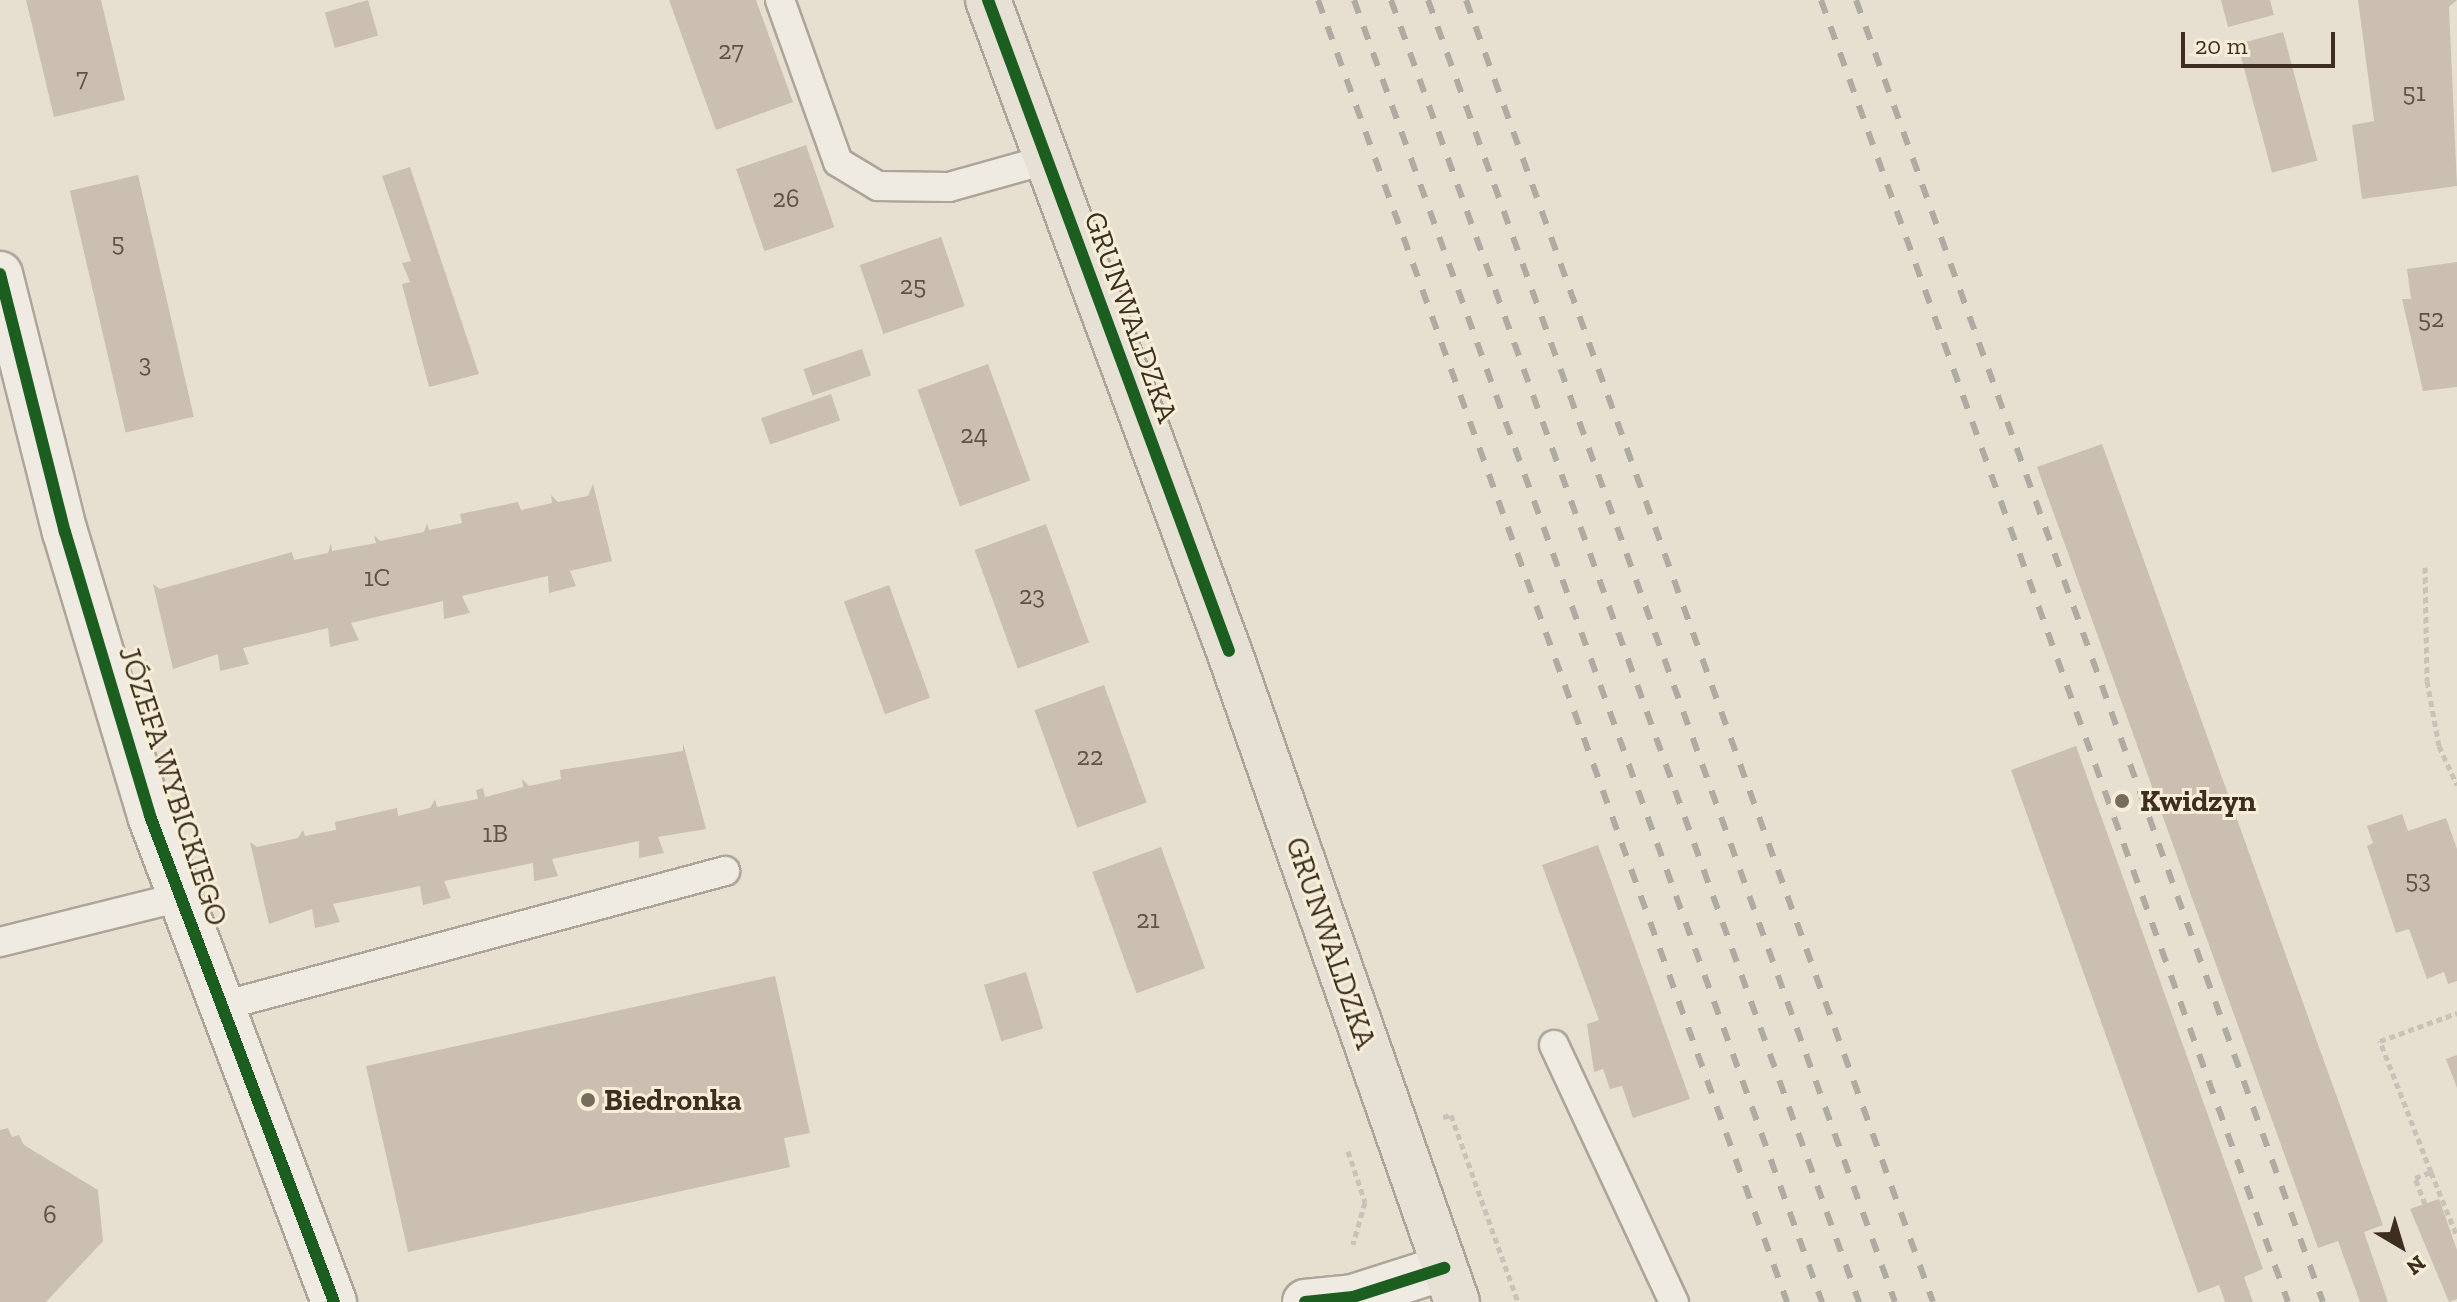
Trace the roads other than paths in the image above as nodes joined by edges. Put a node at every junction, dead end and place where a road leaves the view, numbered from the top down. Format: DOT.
graph roads {
  1 [pos="780,0"];
  2 [pos="988,0"];
  3 [pos="1046,160"];
  4 [pos="0,274"];
  5 [pos="725,871"];
  6 [pos="181,897"];
  7 [pos="0,942"];
  8 [pos="222,1006"];
  9 [pos="1554,1045"];
  10 [pos="1451,1285"];
  11 [pos="334,1302"];
  12 [pos="1305,1302"];
  13 [pos="1674,1302"];
  1 -- 3 [label="lane"];
  2 -- 3 [label="main road, GRUNWALDZKA"];
  3 -- 10 [label="main road, GRUNWALDZKA"];
  4 -- 6 [label="street, JÓZEFA WYBICKIEGO"];
  5 -- 8 [label="lane"];
  6 -- 7 [label="lane"];
  6 -- 8 [label="street, JÓZEFA WYBICKIEGO"];
  8 -- 11 [label="street, JÓZEFA WYBICKIEGO"];
  9 -- 13 [label="lane"];
  10 -- 12 [label="street"];
}
